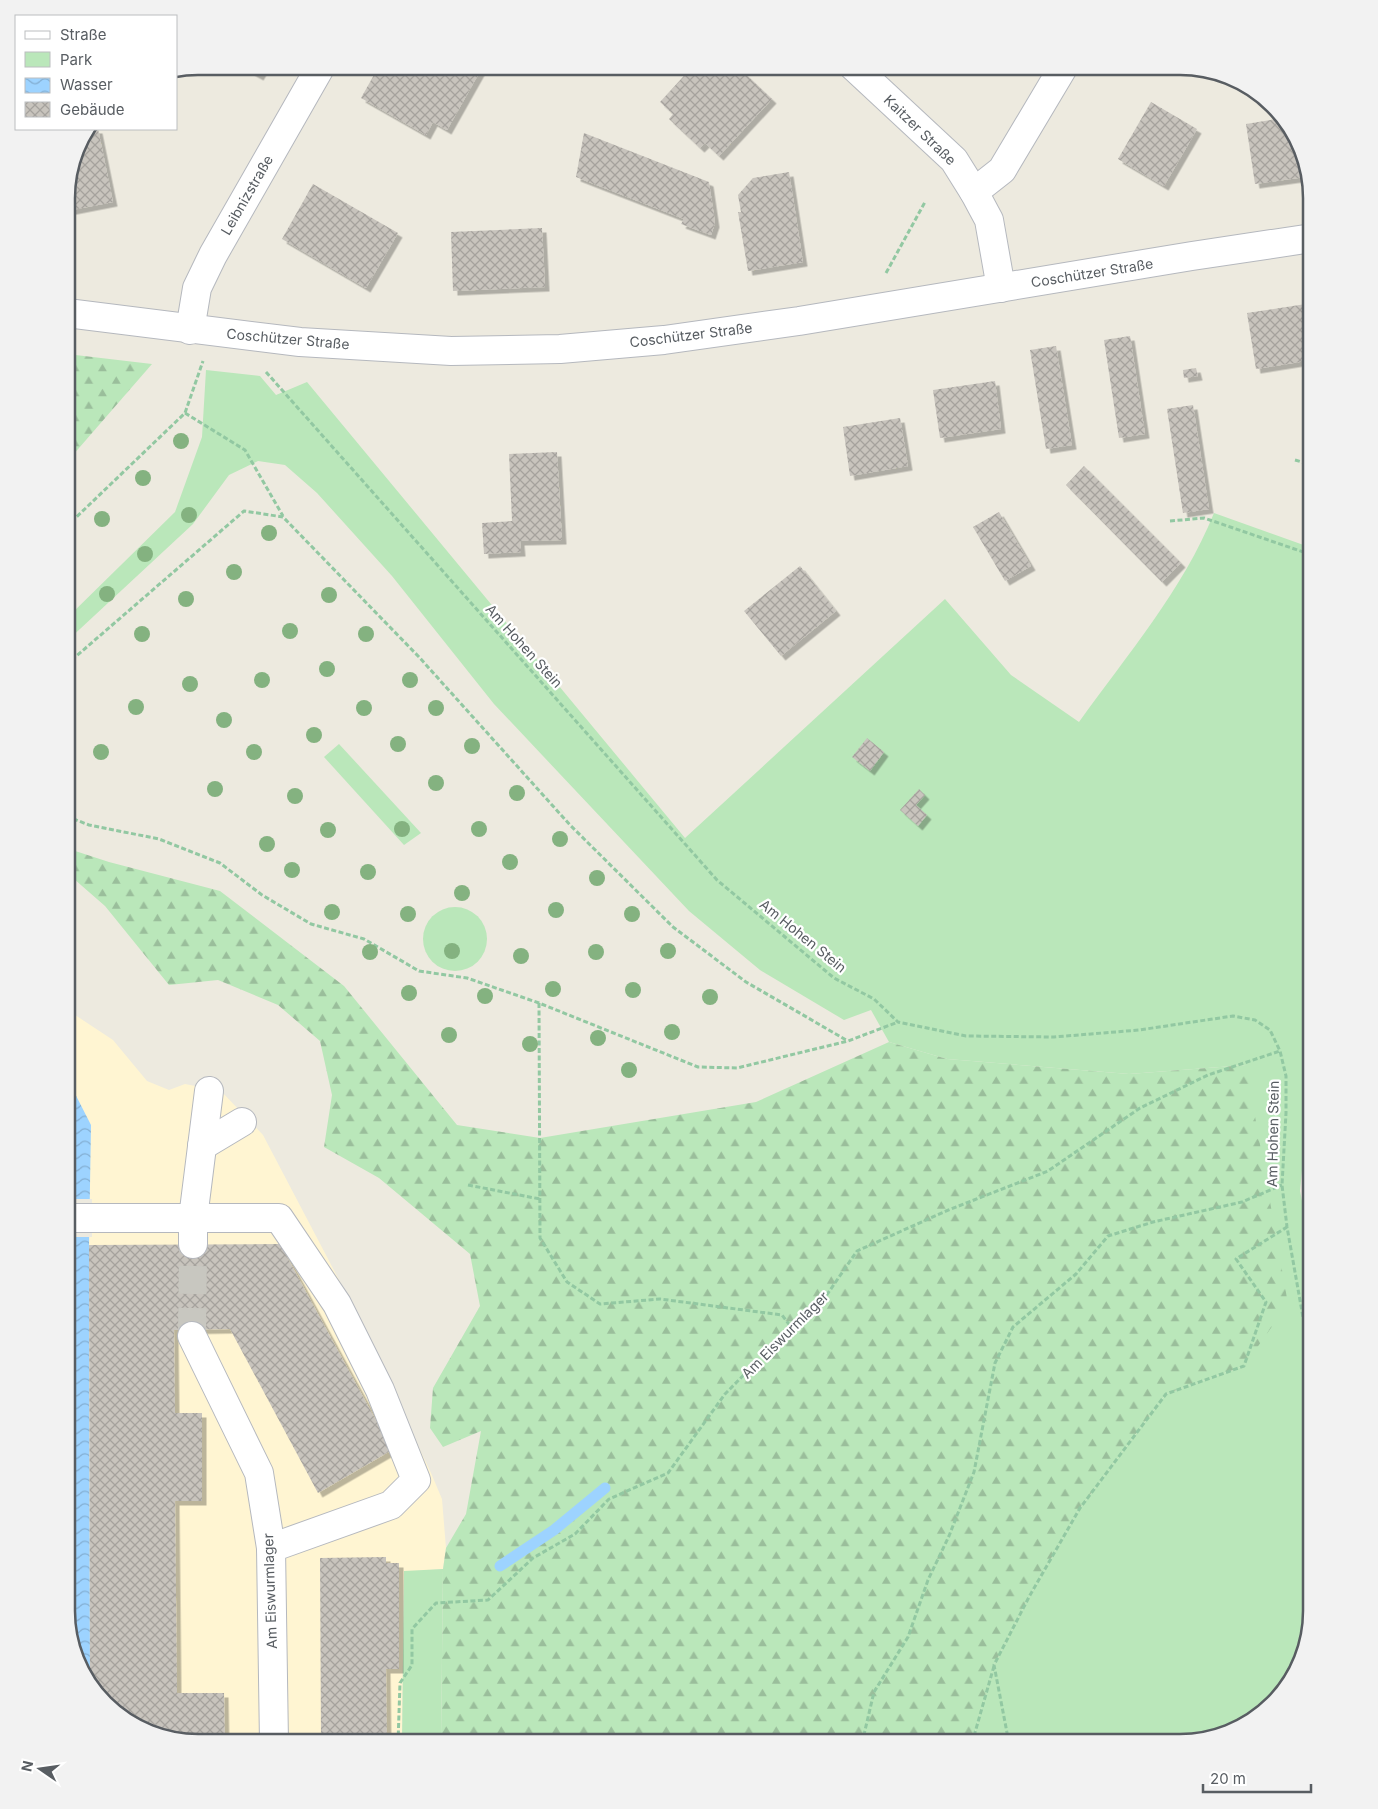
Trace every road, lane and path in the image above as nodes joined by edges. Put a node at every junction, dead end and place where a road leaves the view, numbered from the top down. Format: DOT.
graph roads {
  1 [pos="316,75"];
  2 [pos="863,75"];
  3 [pos="1059,75"];
  4 [pos="974,192"];
  5 [pos="925,202"];
  6 [pos="1303,239"];
  7 [pos="885,274"];
  8 [pos="1001,288"];
  9 [pos="75,314"];
  10 [pos="190,330"];
  11 [pos="203,358"];
  12 [pos="266,372"];
  13 [pos="185,413"];
  14 [pos="1295,460"];
  15 [pos="1303,462"];
  16 [pos="283,517"];
  17 [pos="75,518"];
  18 [pos="1170,521"];
  19 [pos="1303,552"];
  20 [pos="75,657"];
  21 [pos="75,820"];
  22 [pos="539,1003"];
  23 [pos="898,1022"];
  24 [pos="848,1041"];
  25 [pos="1280,1051"];
  26 [pos="209,1091"];
  27 [pos="242,1122"];
  28 [pos="202,1146"];
  29 [pos="468,1185"];
  30 [pos="1282,1185"];
  31 [pos="540,1199"];
  32 [pos="75,1218"];
  33 [pos="1287,1227"];
  34 [pos="193,1231"];
  35 [pos="1303,1317"];
  36 [pos="791,1327"];
  37 [pos="192,1336"];
  38 [pos="271,1548"];
  39 [pos="994,1665"];
  40 [pos="274,1734"];
  41 [pos="398,1734"];
  42 [pos="864,1734"];
  43 [pos="975,1734"];
  44 [pos="1007,1734"];
  1 -- 10 [label="street, Leibnizstraße"];
  2 -- 4 [label="street, Kaitzer Straße"];
  3 -- 4 [label="street"];
  4 -- 8 [label="street, Kaitzer Straße"];
  5 -- 7 [label="path"];
  6 -- 8 [label="street, Coschützer Straße"];
  8 -- 10 [label="street, Coschützer Straße"];
  9 -- 10 [label="street, Coschützer Straße"];
  11 -- 13 [label="path"];
  12 -- 23 [label="path, Am Hohen Stein"];
  13 -- 16 [label="path"];
  13 -- 17 [label="path"];
  14 -- 15 [label="path"];
  16 -- 20 [label="path"];
  16 -- 24 [label="path"];
  18 -- 19 [label="path"];
  21 -- 22 [label="path"];
  22 -- 24 [label="path"];
  22 -- 31 [label="path"];
  23 -- 24 [label="path"];
  23 -- 25 [label="path, Am Hohen Stein"];
  25 -- 30 [label="path, Am Hohen Stein"];
  25 -- 36 [label="path, Am Eiswurmlager"];
  26 -- 28 [label="street"];
  27 -- 28 [label="street"];
  28 -- 34 [label="street"];
  29 -- 31 [label="path"];
  30 -- 33 [label="path, Am Hohen Stein"];
  30 -- 42 [label="path"];
  31 -- 36 [label="path"];
  32 -- 34 [label="street"];
  33 -- 35 [label="path, Am Hohen Stein"];
  33 -- 39 [label="path"];
  34 -- 38 [label="street"];
  36 -- 41 [label="path, Am Eiswurmlager"];
  37 -- 38 [label="street, Am Eiswurmlager"];
  38 -- 40 [label="street, Am Eiswurmlager"];
  39 -- 43 [label="path"];
  39 -- 44 [label="path"];
}
